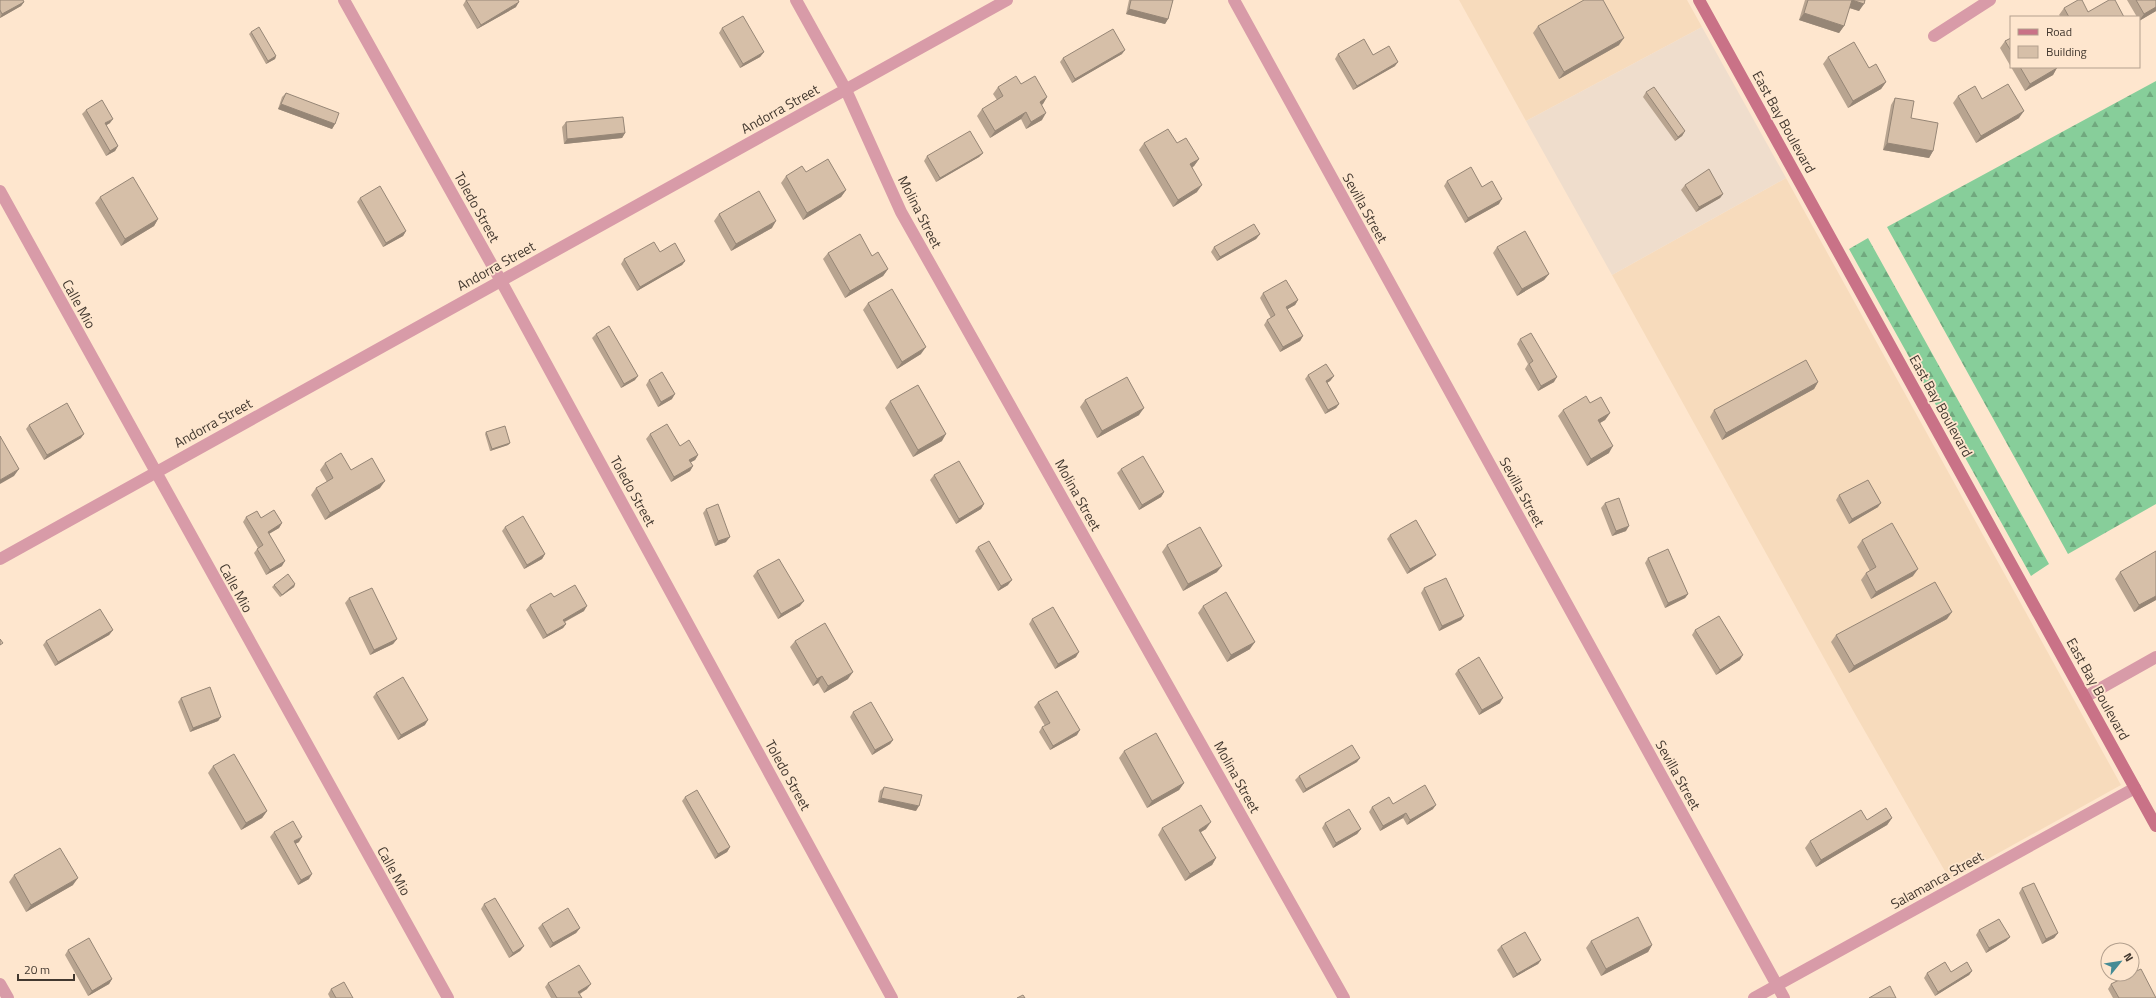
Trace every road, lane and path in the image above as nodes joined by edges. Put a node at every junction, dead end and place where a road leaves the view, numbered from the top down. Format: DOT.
graph roads {
  1 [pos="344,0"];
  2 [pos="796,0"];
  3 [pos="1007,0"];
  4 [pos="1234,0"];
  5 [pos="1700,0"];
  6 [pos="1990,0"];
  7 [pos="1934,36"];
  8 [pos="846,90"];
  9 [pos="0,191"];
  10 [pos="501,281"];
  11 [pos="154,472"];
  12 [pos="0,559"];
  13 [pos="2156,657"];
  14 [pos="2085,697"];
  15 [pos="2135,788"];
  16 [pos="2156,826"];
  17 [pos="0,984"];
  18 [pos="1777,985"];
  19 [pos="8,998"];
  20 [pos="448,998"];
  21 [pos="892,998"];
  22 [pos="1344,998"];
  23 [pos="1754,998"];
  24 [pos="1784,998"];
  1 -- 10 [label="street, Toledo Street"];
  2 -- 8 [label="street, Molina Street"];
  3 -- 8 [label="street, Andorra Street"];
  4 -- 18 [label="street, Sevilla Street"];
  5 -- 14 [label="main road, East Bay Boulevard"];
  6 -- 7 [label="street"];
  8 -- 10 [label="street, Andorra Street"];
  8 -- 22 [label="street, Molina Street"];
  9 -- 11 [label="street, Calle Mio"];
  10 -- 11 [label="street, Andorra Street"];
  10 -- 21 [label="street, Toledo Street"];
  11 -- 12 [label="street, Andorra Street"];
  11 -- 20 [label="street, Calle Mio"];
  13 -- 14 [label="street"];
  14 -- 15 [label="main road, East Bay Boulevard"];
  15 -- 16 [label="main road, East Bay Boulevard"];
  15 -- 18 [label="street, Salamanca Street"];
  17 -- 19 [label="street"];
  18 -- 23 [label="street, Salamanca Street"];
  18 -- 24 [label="street, Sevilla Street"];
}
